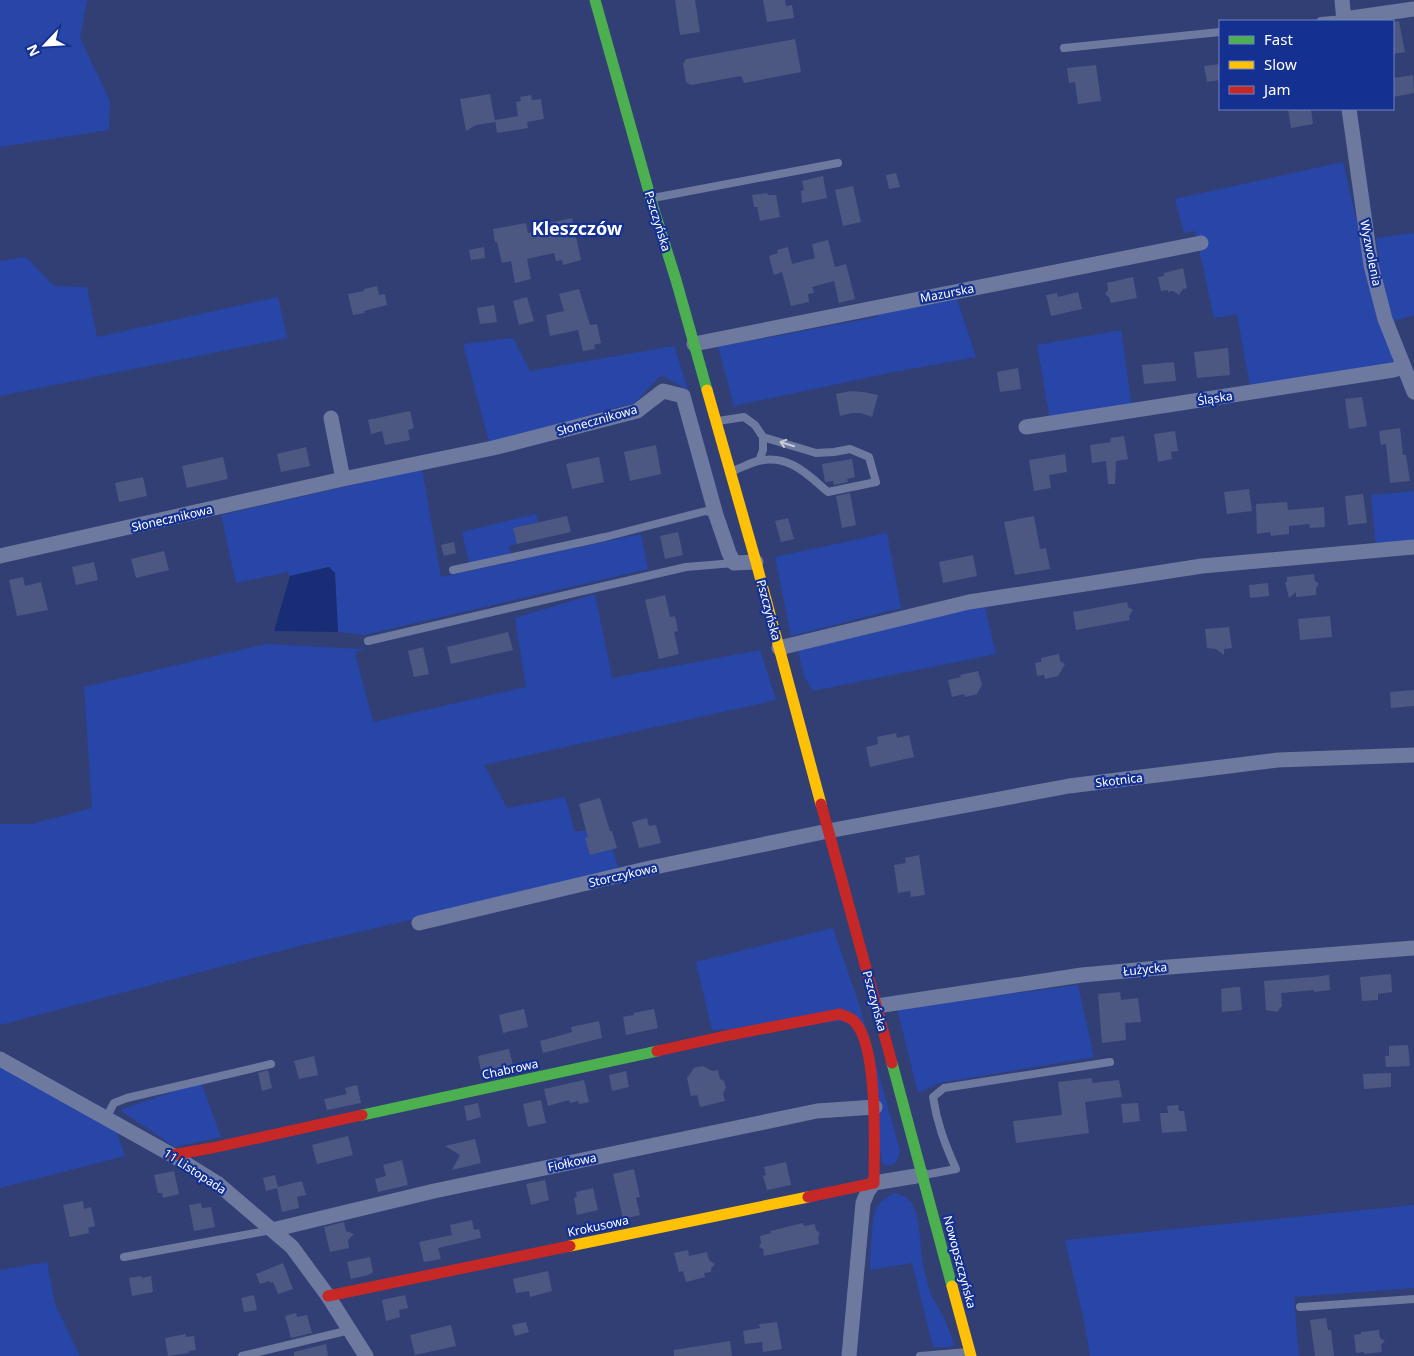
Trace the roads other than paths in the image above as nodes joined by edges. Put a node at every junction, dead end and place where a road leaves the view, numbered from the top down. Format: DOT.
graph roads {
  1 [pos="595,0"];
  2 [pos="1342,0"];
  3 [pos="1414,10"];
  4 [pos="1344,20"];
  5 [pos="1219,32"];
  6 [pos="1064,48"];
  7 [pos="1349,110"];
  8 [pos="838,163"];
  9 [pos="651,199"];
  10 [pos="1201,243"];
  11 [pos="694,344"];
  12 [pos="1404,367"];
  13 [pos="1414,392"];
  14 [pos="331,418"];
  15 [pos="716,422"];
  16 [pos="1026,427"];
  17 [pos="763,437"];
  18 [pos="759,461"];
  19 [pos="730,472"];
  20 [pos="343,479"];
  21 [pos="716,515"];
  22 [pos="1414,547"];
  23 [pos="0,556"];
  24 [pos="756,562"];
  25 [pos="734,563"];
  26 [pos="453,570"];
  27 [pos="368,641"];
  28 [pos="779,648"];
  29 [pos="1414,755"];
  30 [pos="828,831"];
  31 [pos="419,923"];
  32 [pos="1414,948"];
  33 [pos="877,1006"];
  34 [pos="854,1020"];
  35 [pos="0,1059"];
  36 [pos="1110,1062"];
  37 [pos="271,1064"];
  38 [pos="875,1107"];
  39 [pos="106,1118"];
  40 [pos="172,1155"];
  41 [pos="922,1175"];
  42 [pos="874,1183"];
  43 [pos="272,1230"];
  44 [pos="124,1257"];
  45 [pos="328,1296"];
  46 [pos="1414,1298"];
  47 [pos="1300,1306"];
  48 [pos="350,1330"];
  49 [pos="970,1354"];
  50 [pos="242,1356"];
  51 [pos="366,1356"];
  52 [pos="849,1356"];
  53 [pos="920,1356"];
  1 -- 9 [label="street, Pszczyńska"];
  2 -- 4 [label="street"];
  3 -- 4 [label="street"];
  5 -- 6 [label="lane"];
  7 -- 12 [label="street, Wyzwolenia"];
  8 -- 9 [label="lane"];
  9 -- 11 [label="street, Pszczyńska"];
  10 -- 11 [label="street, Mazurska"];
  11 -- 15 [label="street, Pszczyńska"];
  12 -- 13 [label="street, Wyzwolenia"];
  12 -- 16 [label="street, Śląska"];
  14 -- 20 [label="street"];
  15 -- 17 [label="lane"];
  15 -- 19 [label="street, Pszczyńska"];
  17 -- 18 [label="lane"];
  18 -- 17 [label="lane, one-way"];
  18 -- 19 [label="lane"];
  19 -- 24 [label="street, Pszczyńska"];
  20 -- 21 [label="street, Słonecznikowa"];
  20 -- 23 [label="street, Słonecznikowa"];
  21 -- 25 [label="street, Słonecznikowa"];
  21 -- 26 [label="lane"];
  22 -- 28 [label="street"];
  24 -- 25 [label="street"];
  24 -- 28 [label="street, Pszczyńska"];
  25 -- 27 [label="lane"];
  28 -- 30 [label="street, Pszczyńska"];
  29 -- 30 [label="street, Skotnica"];
  30 -- 31 [label="street, Storczykowa"];
  30 -- 33 [label="street, Pszczyńska"];
  32 -- 33 [label="street, Łużycka"];
  33 -- 41 [label="street, Pszczyńska"];
  34 -- 38 [label="street, Pszczyńska"];
  34 -- 40 [label="street, Chabrowa"];
  35 -- 39 [label="street, 11 Listopada"];
  36 -- 41 [label="lane"];
  37 -- 39 [label="lane"];
  38 -- 42 [label="street, Pszczyńska"];
  38 -- 43 [label="street, Fiołkowa"];
  39 -- 40 [label="street, 11 Listopada"];
  40 -- 43 [label="street, 11 Listopada"];
  41 -- 42 [label="street"];
  41 -- 49 [label="street, Nowopszczyńska"];
  42 -- 45 [label="street, Krokusowa"];
  42 -- 52 [label="street, Pszczyńska"];
  43 -- 44 [label="lane"];
  43 -- 45 [label="street, 11 Listopada"];
  45 -- 48 [label="street, 11 Listopada"];
  46 -- 47 [label="lane"];
  48 -- 50 [label="lane"];
  48 -- 51 [label="street, 11 Listopada"];
  49 -- 53 [label="lane"];
}
